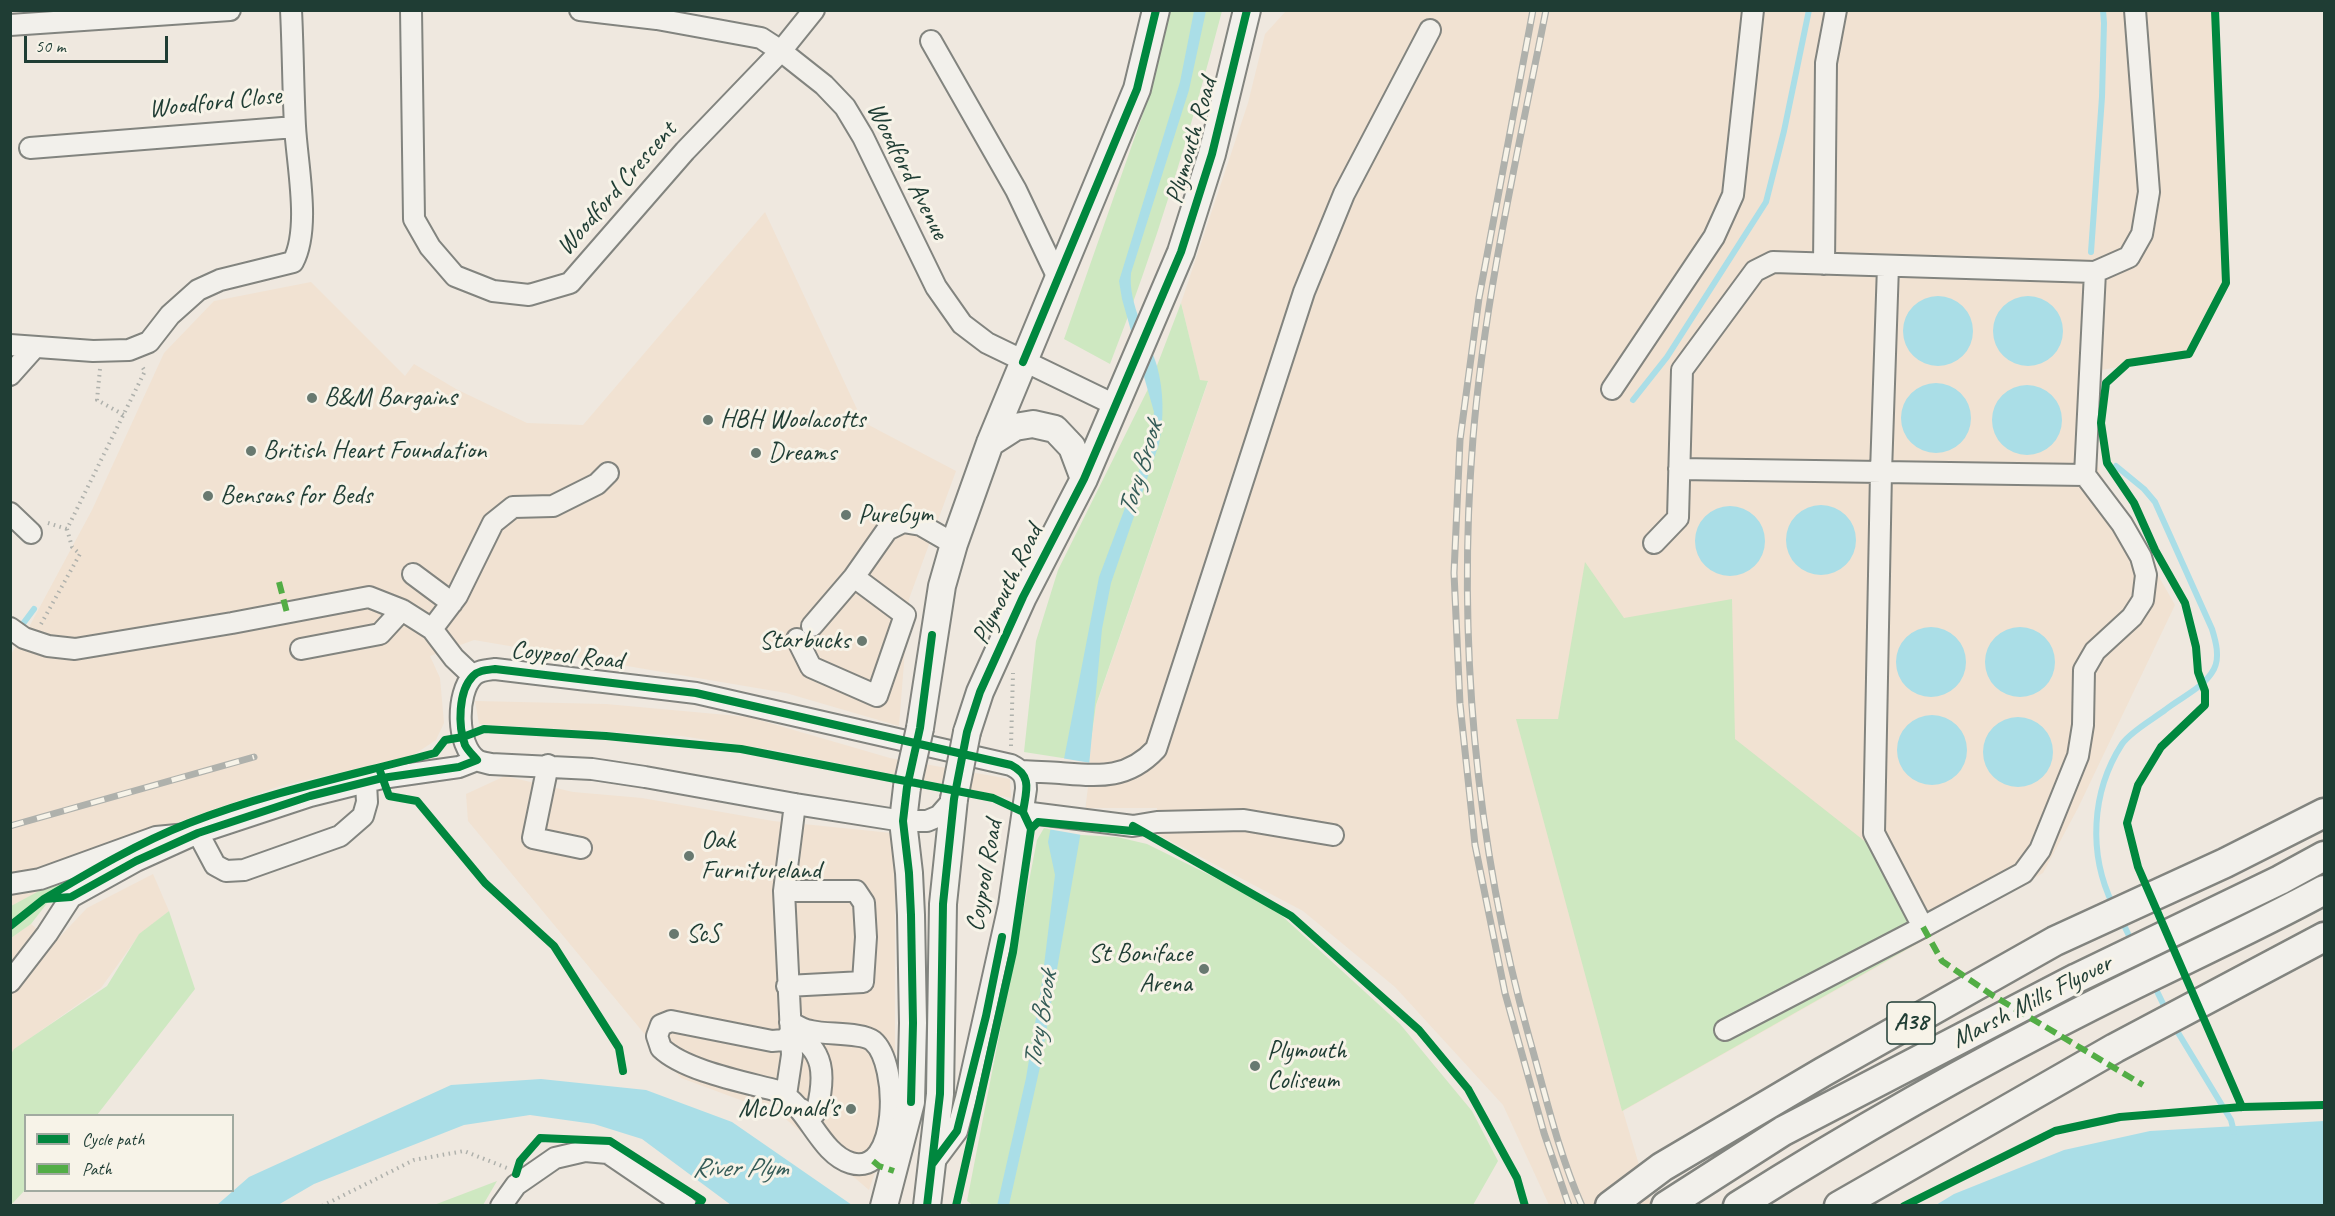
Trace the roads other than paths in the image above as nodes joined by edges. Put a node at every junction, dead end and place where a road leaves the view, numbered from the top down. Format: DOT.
graph roads {
  1 [pos="230,10"];
  2 [pos="291,10"];
  3 [pos="411,10"];
  4 [pos="580,10"];
  5 [pos="814,10"];
  6 [pos="1156,10"];
  7 [pos="1247,10"];
  8 [pos="1262,10"];
  9 [pos="1753,10"];
  10 [pos="1836,10"];
  11 [pos="2135,10"];
  12 [pos="10,25"];
  13 [pos="1430,30"];
  14 [pos="1241,39"];
  15 [pos="931,41"];
  16 [pos="781,51"];
  17 [pos="295,126"];
  18 [pos="30,148"];
  19 [pos="1824,264"];
  20 [pos="1888,266"];
  21 [pos="2095,272"];
  22 [pos="1058,278"];
  23 [pos="10,345"];
  24 [pos="34,347"];
  25 [pos="1023,362"];
  26 [pos="10,375"];
  27 [pos="1612,389"];
  28 [pos="1115,405"];
  29 [pos="990,443"];
  30 [pos="1679,469"];
  31 [pos="1881,472"];
  32 [pos="608,473"];
  33 [pos="2085,475"];
  34 [pos="1084,479"];
  35 [pos="10,513"];
  36 [pos="30,533"];
  37 [pos="1654,543"];
  38 [pos="954,544"];
  39 [pos="414,574"];
  40 [pos="854,577"];
  41 [pos="452,603"];
  42 [pos="402,610"];
  43 [pos="432,629"];
  44 [pos="17,633"];
  45 [pos="300,649"];
  46 [pos="473,676"];
  47 [pos="477,760"];
  48 [pos="548,765"];
  49 [pos="1016,768"];
  50 [pos="366,783"];
  51 [pos="954,799"];
  52 [pos="795,804"];
  53 [pos="1023,812"];
  54 [pos="2325,813"];
  55 [pos="903,821"];
  56 [pos="198,833"];
  57 [pos="1333,835"];
  58 [pos="581,848"];
  59 [pos="2325,856"];
  60 [pos="10,884"];
  61 [pos="2325,890"];
  62 [pos="784,891"];
  63 [pos="1923,927"];
  64 [pos="2325,937"];
  65 [pos="10,982"];
  66 [pos="787,986"];
  67 [pos="790,1027"];
  68 [pos="1725,1030"];
  69 [pos="786,1095"];
  70 [pos="801,1109"];
  71 [pos="933,1163"];
  72 [pos="501,1206"];
  73 [pos="686,1206"];
  74 [pos="884,1206"];
  75 [pos="927,1206"];
  76 [pos="1610,1206"];
  77 [pos="1666,1206"];
  78 [pos="1738,1206"];
  79 [pos="1839,1206"];
  1 -- 12 [label="street"];
  2 -- 17 [label="street, Woodford Close"];
  3 -- 16 [label="street, Woodford Crescent"];
  4 -- 16 [label="street, Woodford Avenue"];
  5 -- 16 [label="street, Woodford Crescent"];
  6 -- 22 [label="main road, Plymouth Road"];
  7 -- 14 [label="main road, Plymouth Road"];
  8 -- 14 [label="street"];
  9 -- 27 [label="street"];
  10 -- 19 [label="street"];
  11 -- 21 [label="street"];
  13 -- 49 [label="street"];
  14 -- 28 [label="main road, Plymouth Road"];
  15 -- 22 [label="street"];
  16 -- 25 [label="street, Woodford Avenue"];
  17 -- 18 [label="street, Woodford Close"];
  17 -- 24 [label="street"];
  19 -- 20 [label="street"];
  19 -- 30 [label="street"];
  20 -- 21 [label="street"];
  20 -- 31 [label="street"];
  21 -- 33 [label="street"];
  22 -- 25 [label="main road, Plymouth Road"];
  23 -- 24 [label="street"];
  24 -- 26 [label="street"];
  25 -- 28 [label="street, Woodford Avenue"];
  25 -- 29 [label="main road, Plymouth Road"];
  28 -- 34 [label="main road, Plymouth Road"];
  29 -- 34 [label="main road"];
  29 -- 38 [label="main road, Plymouth Road"];
  30 -- 31 [label="street"];
  30 -- 37 [label="street"];
  31 -- 33 [label="street"];
  31 -- 63 [label="street"];
  32 -- 41 [label="street"];
  33 -- 63 [label="street"];
  34 -- 51 [label="main road, Plymouth Road, bridge"];
  35 -- 36 [label="street"];
  38 -- 40 [label="street"];
  38 -- 55 [label="main road, Plymouth Road, bridge"];
  39 -- 41 [label="street"];
  40 -- 40 [label="street"];
  41 -- 43 [label="street"];
  42 -- 43 [label="street"];
  42 -- 44 [label="street"];
  42 -- 45 [label="street"];
  43 -- 46 [label="street"];
  46 -- 47 [label="street, Coypool Road"];
  46 -- 49 [label="street, Coypool Road"];
  47 -- 48 [label="street, Coypool Road"];
  47 -- 50 [label="street, Coypool Road"];
  48 -- 52 [label="street, Coypool Road"];
  48 -- 58 [label="street"];
  49 -- 53 [label="street, Coypool Road"];
  50 -- 56 [label="street, Coypool Road"];
  50 -- 56 [label="street"];
  51 -- 55 [label="street, Coypool Road"];
  51 -- 71 [label="main road, Plymouth Road"];
  52 -- 55 [label="street, Coypool Road"];
  52 -- 62 [label="street"];
  53 -- 57 [label="street"];
  53 -- 71 [label="street, Coypool Road"];
  54 -- 76 [label="highway, A38"];
  55 -- 74 [label="main road, Plymouth Road"];
  56 -- 60 [label="street"];
  56 -- 65 [label="street, Coypool Road"];
  59 -- 77 [label="highway, Marsh Mills Flyover / A38"];
  61 -- 78 [label="highway, Marsh Mills Flyover / A38"];
  62 -- 66 [label="street"];
  62 -- 66 [label="street"];
  63 -- 68 [label="street"];
  64 -- 79 [label="highway"];
  66 -- 67 [label="street"];
  67 -- 69 [label="street"];
  67 -- 69 [label="street"];
  67 -- 70 [label="street"];
  67 -- 70 [label="street"];
  69 -- 70 [label="street"];
  71 -- 75 [label="main road, Plymouth Road"];
  72 -- 73 [label="street"];
}
